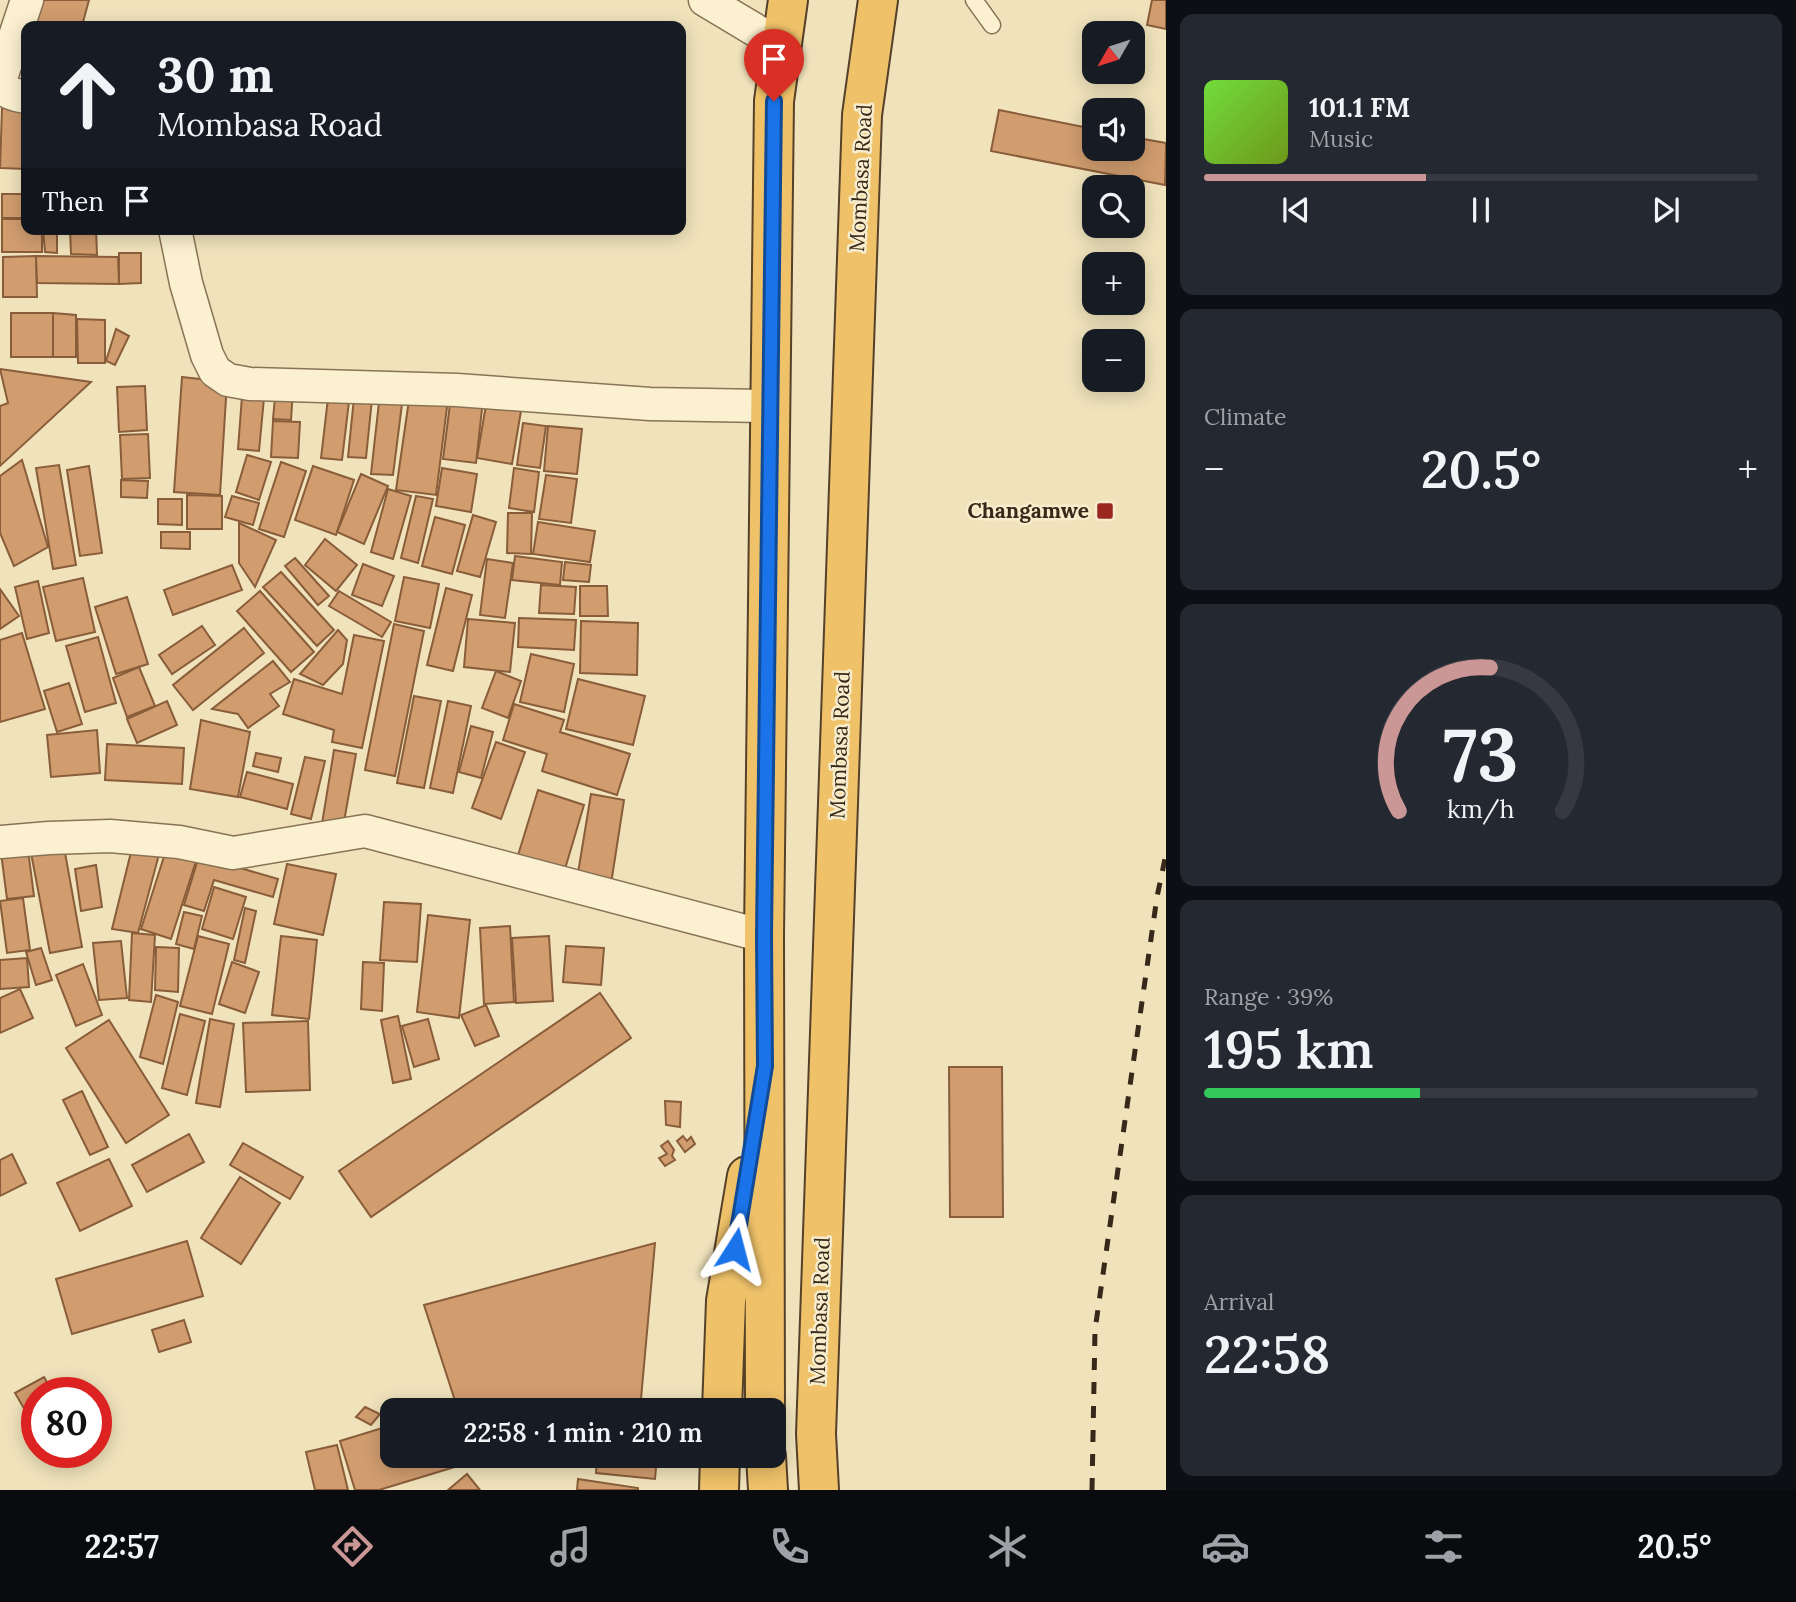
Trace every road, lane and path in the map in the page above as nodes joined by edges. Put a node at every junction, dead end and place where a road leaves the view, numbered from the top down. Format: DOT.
graph roads {
  1 [pos="27,0"];
  2 [pos="705,0"];
  3 [pos="788,0"];
  4 [pos="878,0"];
  5 [pos="974,0"];
  6 [pos="992,25"];
  7 [pos="782,46"];
  8 [pos="21,96"];
  9 [pos="176,235"];
  10 [pos="770,406"];
  11 [pos="0,842"];
  12 [pos="764,936"];
  13 [pos="765,1066"];
  14 [pos="722,1398"];
  15 [pos="765,1398"];
  16 [pos="720,1468"];
  17 [pos="767,1468"];
  18 [pos="719,1490"];
  19 [pos="768,1490"];
  20 [pos="819,1490"];
  1 -- 8 [label="street"];
  2 -- 7 [label="street"];
  3 -- 7 [label="highway"];
  4 -- 20 [label="highway, Mombasa Road"];
  5 -- 6 [label="lane"];
  7 -- 10 [label="highway"];
  9 -- 10 [label="street"];
  10 -- 12 [label="highway"];
  11 -- 12 [label="street"];
  12 -- 13 [label="highway"];
  13 -- 14 [label="highway"];
  13 -- 15 [label="highway"];
  16 -- 18 [label="highway"];
  17 -- 19 [label="highway"];
}
